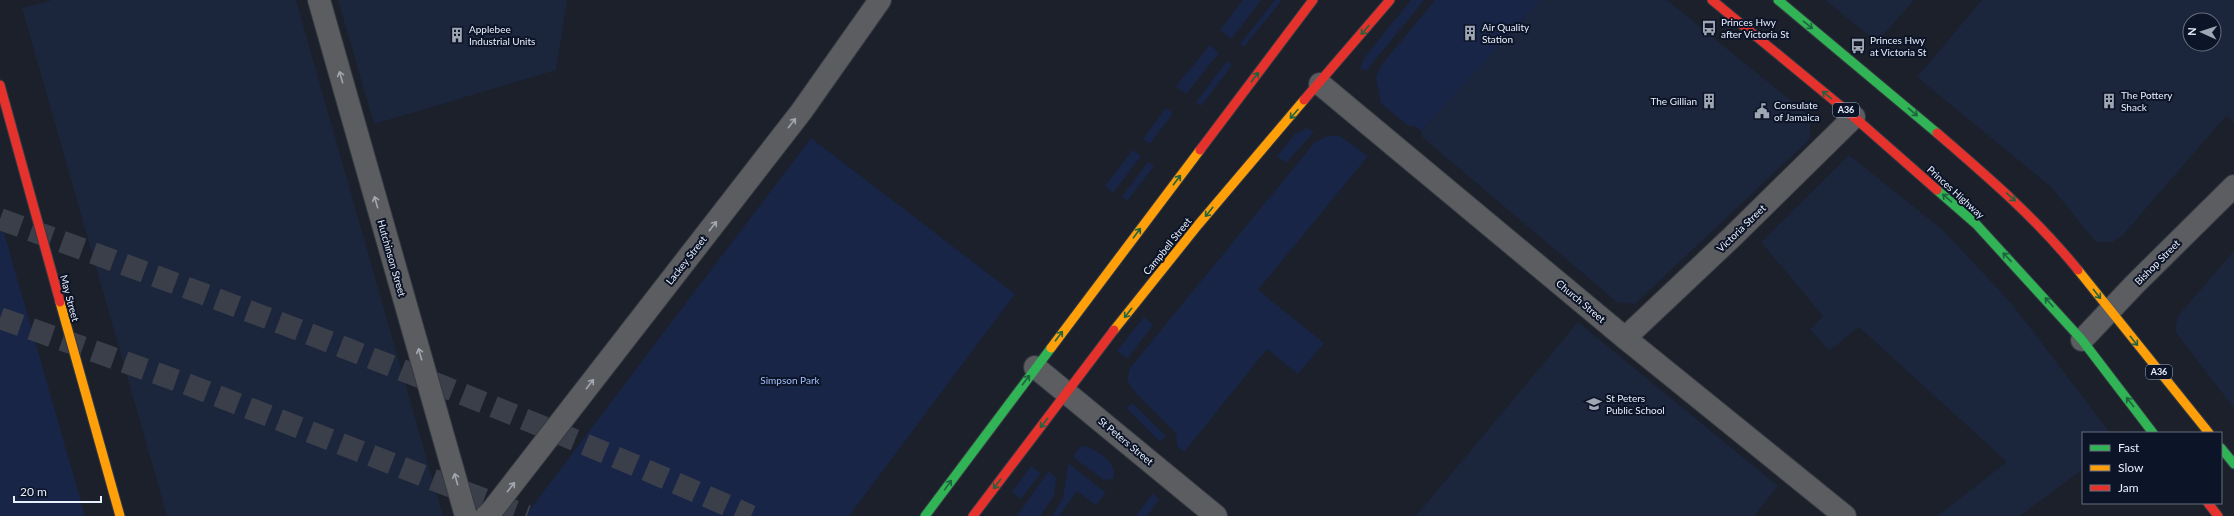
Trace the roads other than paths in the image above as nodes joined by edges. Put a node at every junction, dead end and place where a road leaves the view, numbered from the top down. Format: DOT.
graph roads {
  1 [pos="318,0"];
  2 [pos="880,0"];
  3 [pos="1314,0"];
  4 [pos="1390,0"];
  5 [pos="1712,0"];
  6 [pos="1778,0"];
  7 [pos="1320,84"];
  8 [pos="0,85"];
  9 [pos="1854,117"];
  10 [pos="2234,186"];
  11 [pos="2109,311"];
  12 [pos="1625,338"];
  13 [pos="2082,340"];
  14 [pos="1035,367"];
  15 [pos="1067,393"];
  16 [pos="2153,432"];
  17 [pos="2208,432"];
  18 [pos="2222,449"];
  19 [pos="2234,464"];
  20 [pos="2209,504"];
  21 [pos="120,516"];
  22 [pos="466,516"];
  23 [pos="486,516"];
  24 [pos="925,516"];
  25 [pos="973,516"];
  26 [pos="1216,516"];
  27 [pos="1845,516"];
  28 [pos="2218,516"];
  22 -- 1 [label="street, Hutchinson Street, one-way"];
  23 -- 2 [label="street, Lackey Street, one-way"];
  14 -- 3 [label="main road, one-way"];
  4 -- 7 [label="main road, Campbell Street, one-way"];
  9 -- 5 [label="main road, Princes Highway / A36, one-way"];
  6 -- 11 [label="main road, A36, one-way"];
  7 -- 12 [label="street, Church Street"];
  7 -- 15 [label="main road, Campbell Street, one-way"];
  8 -- 21 [label="main road, May Street"];
  9 -- 12 [label="street, Victoria Street"];
  13 -- 9 [label="main road, Princes Highway / A36, one-way"];
  10 -- 11 [label="street, Bishop Street"];
  11 -- 13 [label="street, Bishop Street"];
  11 -- 17 [label="main road, A36, one-way"];
  12 -- 27 [label="street, Church Street"];
  16 -- 13 [label="main road, Princes Highway / A36, one-way"];
  14 -- 15 [label="street, St Peters Street"];
  24 -- 14 [label="main road, one-way"];
  15 -- 25 [label="main road, Campbell Street, one-way"];
  15 -- 26 [label="street, St Peters Street"];
  18 -- 19 [label="main road"];
  20 -- 28 [label="main road"];
}
